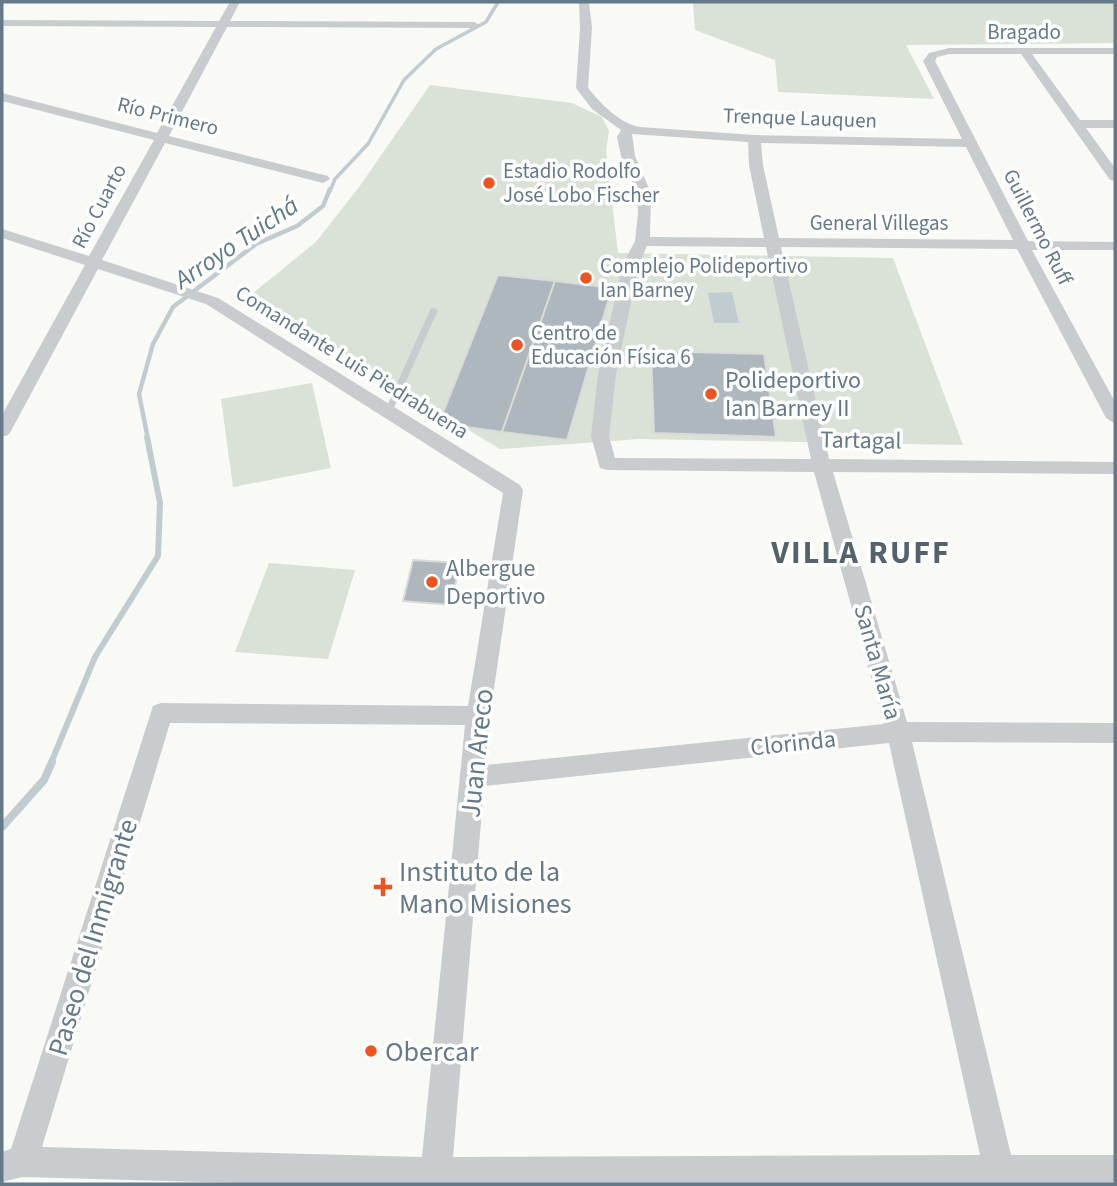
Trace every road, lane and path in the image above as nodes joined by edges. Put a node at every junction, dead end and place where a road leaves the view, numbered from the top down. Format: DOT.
graph roads {
  1 [pos="235,2"];
  2 [pos="584,2"];
  3 [pos="2,23"];
  4 [pos="223,24"];
  5 [pos="474,25"];
  6 [pos="1024,51"];
  7 [pos="1115,51"];
  8 [pos="933,55"];
  9 [pos="2,97"];
  10 [pos="1076,124"];
  11 [pos="1115,124"];
  12 [pos="628,129"];
  13 [pos="162,136"];
  14 [pos="754,139"];
  15 [pos="971,143"];
  16 [pos="1115,177"];
  17 [pos="323,179"];
  18 [pos="2,233"];
  19 [pos="642,241"];
  20 [pos="774,244"];
  21 [pos="1023,246"];
  22 [pos="1115,246"];
  23 [pos="93,264"];
  24 [pos="434,310"];
  25 [pos="389,410"];
  26 [pos="1115,418"];
  27 [pos="2,431"];
  28 [pos="821,464"];
  29 [pos="1115,468"];
  30 [pos="513,490"];
  31 [pos="478,716"];
  32 [pos="898,732"];
  33 [pos="1115,733"];
  34 [pos="473,777"];
  35 [pos="12,1164"];
  36 [pos="1115,1170"];
  37 [pos="1000,1176"];
  38 [pos="436,1178"];
  1 -- 4 [label="street, Río Cuarto"];
  2 -- 12 [label="street"];
  3 -- 4 [label="street"];
  4 -- 5 [label="street"];
  4 -- 13 [label="street, Río Cuarto"];
  6 -- 7 [label="street, Bragado"];
  6 -- 8 [label="street, Bragado"];
  6 -- 10 [label="street"];
  8 -- 15 [label="street, Guillermo Ruff"];
  9 -- 13 [label="street, Río Primero"];
  10 -- 11 [label="street"];
  10 -- 16 [label="street"];
  12 -- 14 [label="street, Trenque Lauquen"];
  12 -- 19 [label="street"];
  13 -- 17 [label="street, Río Primero"];
  13 -- 23 [label="street, Río Cuarto"];
  14 -- 15 [label="street, Trenque Lauquen"];
  14 -- 20 [label="street, Santa María"];
  15 -- 21 [label="street, Guillermo Ruff"];
  18 -- 23 [label="street, Comandante Luis Piedrabuena"];
  19 -- 20 [label="street, General Villegas"];
  19 -- 28 [label="street, Tartagal"];
  20 -- 21 [label="street, General Villegas"];
  20 -- 28 [label="street, Santa María"];
  21 -- 22 [label="street, General Villegas"];
  21 -- 26 [label="street, Guillermo Ruff"];
  23 -- 25 [label="street, Comandante Luis Piedrabuena"];
  23 -- 27 [label="street, Río Cuarto"];
  24 -- 25 [label="lane"];
  25 -- 30 [label="street, Comandante Luis Piedrabuena"];
  28 -- 29 [label="street, Tartagal"];
  28 -- 32 [label="street, Santa María"];
  30 -- 31 [label="street, Juan Areco"];
  31 -- 34 [label="street, Juan Areco"];
  31 -- 35 [label="street, Paseo del Inmigrante"];
  32 -- 33 [label="street, Clorinda"];
  32 -- 34 [label="street, Clorinda"];
  32 -- 37 [label="street, Santa María"];
  34 -- 38 [label="street, Juan Areco"];
  35 -- 38 [label="street"];
  36 -- 37 [label="street"];
  37 -- 38 [label="street"];
}
